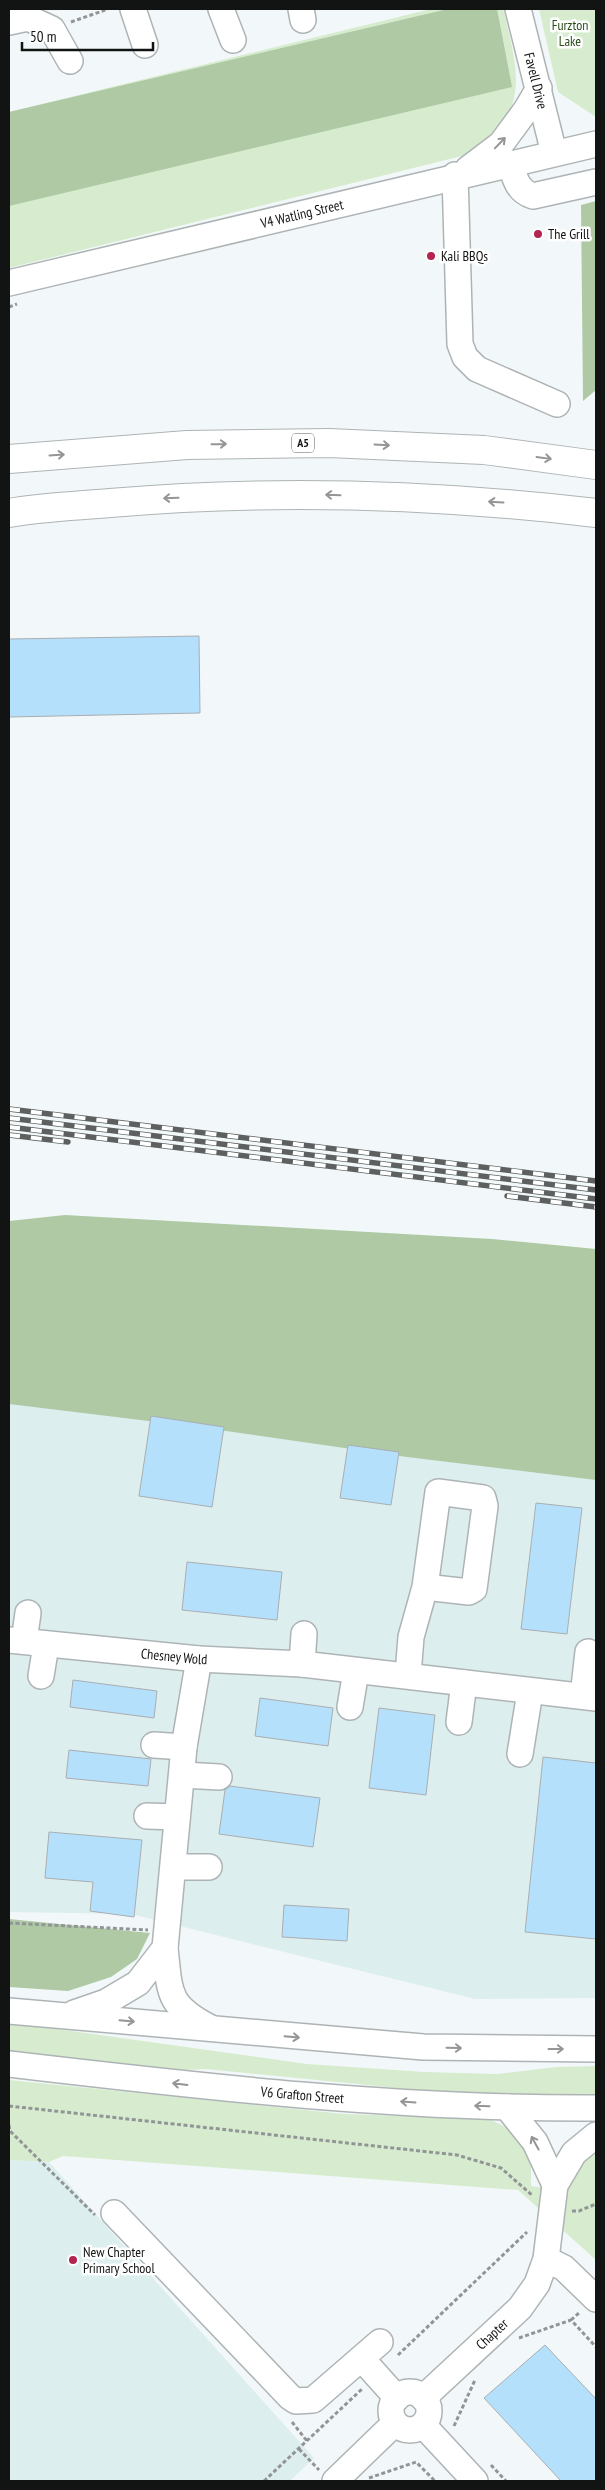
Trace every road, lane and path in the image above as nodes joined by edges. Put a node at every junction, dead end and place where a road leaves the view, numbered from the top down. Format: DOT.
graph roads {
  1 [pos="108,9"];
  2 [pos="133,9"];
  3 [pos="221,9"];
  4 [pos="518,9"];
  5 [pos="18,20"];
  6 [pos="52,29"];
  7 [pos="233,40"];
  8 [pos="145,44"];
  9 [pos="70,61"];
  10 [pos="539,88"];
  11 [pos="596,144"];
  12 [pos="554,153"];
  13 [pos="510,163"];
  14 [pos="459,175"];
  15 [pos="596,182"];
  16 [pos="9,283"];
  17 [pos="557,404"];
  18 [pos="9,460"];
  19 [pos="596,465"];
  20 [pos="9,513"];
  21 [pos="596,513"];
  22 [pos="425,1587"];
  23 [pos="28,1613"];
  24 [pos="304,1634"];
  25 [pos="27,1642"];
  26 [pos="588,1652"];
  27 [pos="199,1659"];
  28 [pos="302,1664"];
  29 [pos="356,1671"];
  30 [pos="41,1676"];
  31 [pos="408,1676"];
  32 [pos="464,1683"];
  33 [pos="530,1692"];
  34 [pos="590,1697"];
  35 [pos="350,1707"];
  36 [pos="459,1722"];
  37 [pos="154,1745"];
  38 [pos="184,1747"];
  39 [pos="520,1754"];
  40 [pos="182,1775"];
  41 [pos="219,1777"];
  42 [pos="147,1816"];
  43 [pos="177,1816"];
  44 [pos="174,1867"];
  45 [pos="209,1868"];
  46 [pos="9,1923"];
  47 [pos="165,1940"];
  48 [pos="9,2011"];
  49 [pos="67,2016"];
  50 [pos="214,2030"];
  51 [pos="596,2049"];
  52 [pos="9,2064"];
  53 [pos="9,2106"];
  54 [pos="507,2107"];
  55 [pos="596,2108"];
  56 [pos="596,2135"];
  57 [pos="555,2184"];
  58 [pos="596,2204"];
  59 [pos="553,2211"];
  60 [pos="114,2213"];
  61 [pos="546,2259"];
  62 [pos="596,2299"];
  63 [pos="517,2339"];
  64 [pos="596,2346"];
  65 [pos="373,2358"];
  66 [pos="477,2374"];
  67 [pos="397,2398"];
  68 [pos="423,2398"];
  69 [pos="395,2423"];
  70 [pos="423,2425"];
  71 [pos="460,2432"];
  72 [pos="299,2449"];
  73 [pos="481,2471"];
  74 [pos="329,2478"];
  75 [pos="264,2481"];
  76 [pos="360,2481"];
  77 [pos="435,2481"];
  78 [pos="506,2481"];
  1 -- 6 [label="path"];
  2 -- 8 [label="street"];
  3 -- 7 [label="street"];
  4 -- 10 [label="street, Favell Drive"];
  5 -- 6 [label="street"];
  6 -- 9 [label="street"];
  10 -- 12 [label="street, Favell Drive"];
  14 -- 10 [label="street, one-way"];
  11 -- 12 [label="street, V4 Watling Street"];
  12 -- 13 [label="street, V4 Watling Street"];
  13 -- 14 [label="street, V4 Watling Street"];
  13 -- 15 [label="street"];
  14 -- 16 [label="street, V4 Watling Street"];
  14 -- 17 [label="street"];
  18 -- 19 [label="highway, A5, one-way"];
  21 -- 20 [label="highway, one-way"];
  22 -- 31 [label="street"];
  23 -- 25 [label="street"];
  24 -- 28 [label="street"];
  25 -- 27 [label="street, Chesney Wold"];
  25 -- 30 [label="street"];
  26 -- 34 [label="street, Chesney Wold"];
  27 -- 28 [label="street, Chesney Wold"];
  27 -- 38 [label="street"];
  28 -- 29 [label="street, Chesney Wold"];
  29 -- 31 [label="street, Chesney Wold"];
  29 -- 35 [label="street"];
  31 -- 32 [label="street, Chesney Wold"];
  32 -- 33 [label="street, Chesney Wold"];
  32 -- 36 [label="street"];
  33 -- 34 [label="street, Chesney Wold"];
  33 -- 39 [label="street"];
  37 -- 38 [label="street"];
  38 -- 40 [label="street"];
  40 -- 41 [label="street"];
  40 -- 43 [label="street"];
  42 -- 43 [label="street"];
  43 -- 44 [label="street"];
  44 -- 45 [label="street"];
  44 -- 47 [label="street"];
  46 -- 47 [label="path"];
  47 -- 49 [label="street"];
  47 -- 50 [label="street"];
  48 -- 49 [label="street"];
  49 -- 50 [label="street, one-way"];
  50 -- 51 [label="street, one-way"];
  54 -- 52 [label="street, V6 Grafton Street, one-way"];
  53 -- 59 [label="path"];
  54 -- 55 [label="street, V6 Grafton Street"];
  57 -- 54 [label="street, one-way"];
  56 -- 57 [label="street"];
  57 -- 59 [label="street"];
  58 -- 59 [label="path"];
  59 -- 61 [label="street, Chapter"];
  59 -- 65 [label="path"];
  60 -- 65 [label="street"];
  61 -- 62 [label="street"];
  61 -- 68 [label="street, Chapter"];
  63 -- 64 [label="path"];
  65 -- 67 [label="street"];
  65 -- 72 [label="path"];
  66 -- 71 [label="path"];
  67 -- 68 [label="street"];
  67 -- 69 [label="street"];
  68 -- 70 [label="street"];
  69 -- 70 [label="street"];
  69 -- 74 [label="street"];
  70 -- 73 [label="street"];
  72 -- 74 [label="path"];
  72 -- 75 [label="path"];
  73 -- 78 [label="path"];
  76 -- 77 [label="path"];
}
